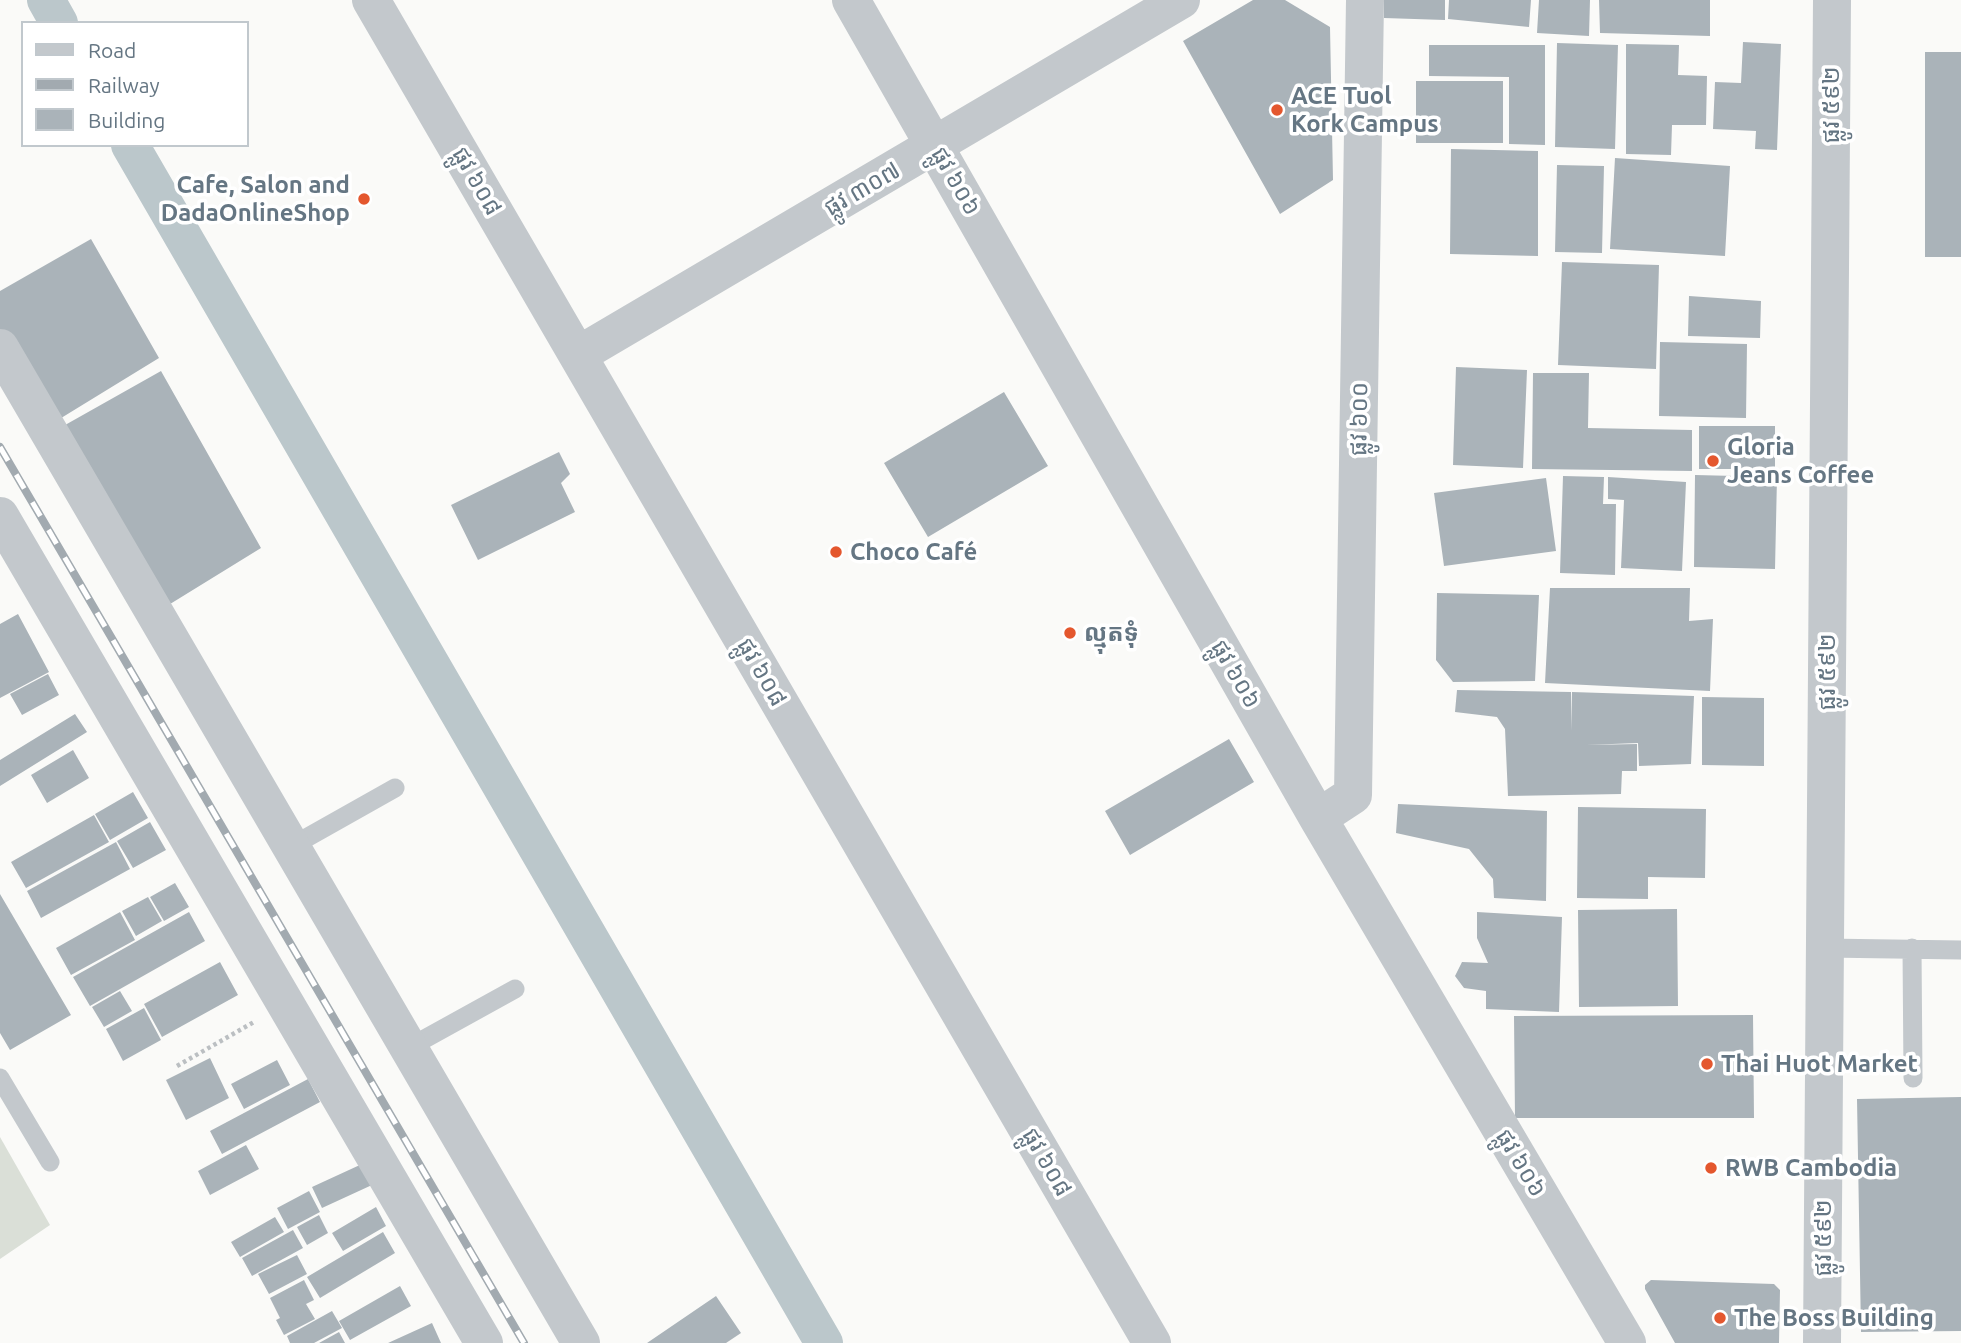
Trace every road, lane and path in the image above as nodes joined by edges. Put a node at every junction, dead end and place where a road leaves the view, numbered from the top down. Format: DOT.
graph roads {
  1 [pos="371,0"];
  2 [pos="852,0"];
  3 [pos="1181,0"];
  4 [pos="1365,0"];
  5 [pos="1832,0"];
  6 [pos="936,145"];
  7 [pos="0,348"];
  8 [pos="578,355"];
  9 [pos="0,516"];
  10 [pos="395,788"];
  11 [pos="1318,818"];
  12 [pos="292,846"];
  13 [pos="1825,948"];
  14 [pos="1912,948"];
  15 [pos="1961,950"];
  16 [pos="515,989"];
  17 [pos="285,1004"];
  18 [pos="410,1047"];
  19 [pos="177,1066"];
  20 [pos="0,1077"];
  21 [pos="1913,1078"];
  22 [pos="50,1162"];
  23 [pos="484,1343"];
  24 [pos="581,1343"];
  25 [pos="1152,1343"];
  26 [pos="1628,1343"];
  27 [pos="1822,1343"];
  1 -- 8 [label="street, ផ្លូវ ៦០៨"];
  2 -- 6 [label="street, ផ្លូវ ៦០៦"];
  3 -- 6 [label="street, ផ្លូវ ៣០៧"];
  4 -- 11 [label="street, ផ្លូវ ៦០០"];
  5 -- 13 [label="street, ផ្លូវ ៥៩២"];
  6 -- 8 [label="street, ផ្លូវ ៣០៧"];
  6 -- 11 [label="street, ផ្លូវ ៦០៦"];
  7 -- 12 [label="street"];
  8 -- 25 [label="street, ផ្លូវ ៦០៨"];
  9 -- 17 [label="street"];
  10 -- 12 [label="lane"];
  11 -- 26 [label="street, ផ្លូវ ៦០៦"];
  12 -- 18 [label="street"];
  13 -- 14 [label="lane"];
  13 -- 27 [label="street, ផ្លូវ ៥៩២"];
  14 -- 15 [label="lane"];
  14 -- 21 [label="lane"];
  16 -- 18 [label="lane"];
  17 -- 19 [label="path"];
  17 -- 23 [label="street"];
  18 -- 24 [label="street"];
  20 -- 22 [label="lane"];
}
